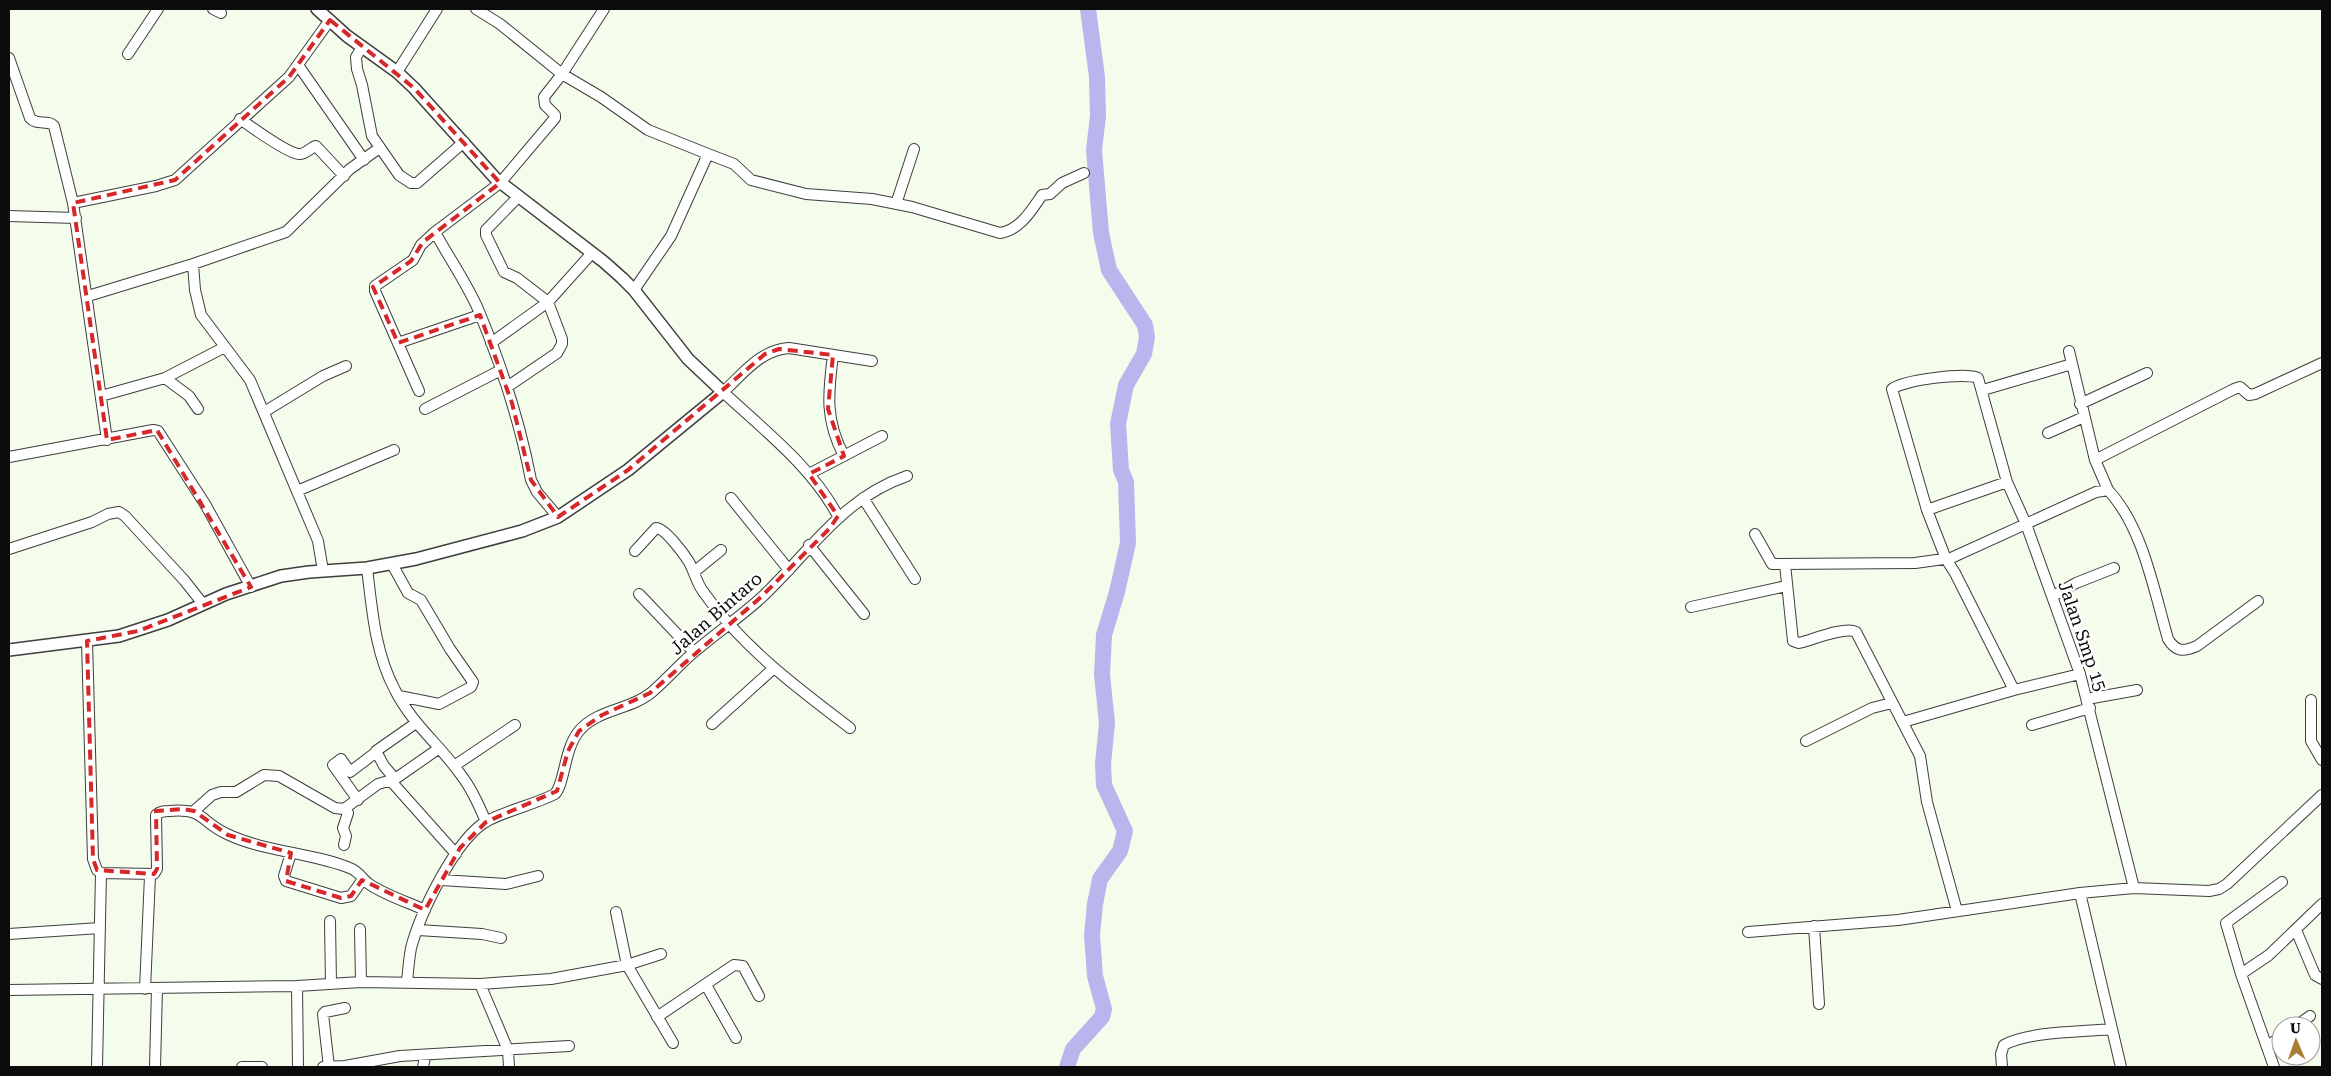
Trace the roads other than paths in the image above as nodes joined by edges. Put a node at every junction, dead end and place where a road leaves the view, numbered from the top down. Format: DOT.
graph roads {
  1 [pos="158,9"];
  2 [pos="317,9"];
  3 [pos="437,9"];
  4 [pos="476,9"];
  5 [pos="604,9"];
  6 [pos="330,20"];
  7 [pos="362,48"];
  8 [pos="128,54"];
  9 [pos="9,58"];
  10 [pos="298,65"];
  11 [pos="396,72"];
  12 [pos="562,74"];
  13 [pos="240,119"];
  14 [pos="464,142"];
  15 [pos="378,148"];
  16 [pos="914,149"];
  17 [pos="708,154"];
  18 [pos="364,160"];
  19 [pos="1084,173"];
  20 [pos="344,176"];
  21 [pos="500,182"];
  22 [pos="518,197"];
  23 [pos="73,203"];
  24 [pos="896,204"];
  25 [pos="9,216"];
  26 [pos="76,218"];
  27 [pos="435,232"];
  28 [pos="592,253"];
  29 [pos="193,264"];
  30 [pos="634,290"];
  31 [pos="88,296"];
  32 [pos="548,302"];
  33 [pos="480,315"];
  34 [pos="398,343"];
  35 [pos="491,343"];
  36 [pos="225,347"];
  37 [pos="2069,350"];
  38 [pos="833,355"];
  39 [pos="872,361"];
  40 [pos="2322,362"];
  41 [pos="2072,364"];
  42 [pos="346,366"];
  43 [pos="501,370"];
  44 [pos="2148,373"];
  45 [pos="165,378"];
  46 [pos="507,387"];
  47 [pos="1982,390"];
  48 [pos="418,391"];
  49 [pos="723,392"];
  50 [pos="100,396"];
  51 [pos="2080,404"];
  52 [pos="198,409"];
  53 [pos="425,409"];
  54 [pos="264,412"];
  55 [pos="2084,416"];
  56 [pos="2048,433"];
  57 [pos="882,436"];
  58 [pos="107,440"];
  59 [pos="394,450"];
  60 [pos="844,456"];
  61 [pos="9,457"];
  62 [pos="2095,460"];
  63 [pos="809,474"];
  64 [pos="907,476"];
  65 [pos="2007,482"];
  66 [pos="2108,490"];
  67 [pos="297,491"];
  68 [pos="731,498"];
  69 [pos="863,498"];
  70 [pos="1926,510"];
  71 [pos="838,516"];
  72 [pos="558,517"];
  73 [pos="2026,524"];
  74 [pos="1755,534"];
  75 [pos="809,545"];
  76 [pos="9,549"];
  77 [pos="721,550"];
  78 [pos="636,551"];
  79 [pos="1946,559"];
  80 [pos="392,564"];
  81 [pos="1785,564"];
  82 [pos="367,568"];
  83 [pos="2114,568"];
  84 [pos="789,570"];
  85 [pos="323,571"];
  86 [pos="694,572"];
  87 [pos="915,579"];
  88 [pos="1786,586"];
  89 [pos="251,587"];
  90 [pos="638,594"];
  91 [pos="2053,596"];
  92 [pos="2258,601"];
  93 [pos="202,604"];
  94 [pos="1692,607"];
  95 [pos="864,614"];
  96 [pos="730,624"];
  97 [pos="87,641"];
  98 [pos="9,650"];
  99 [pos="694,652"];
  100 [pos="774,668"];
  101 [pos="2080,674"];
  102 [pos="2014,690"];
  103 [pos="2137,690"];
  104 [pos="399,696"];
  105 [pos="2311,700"];
  106 [pos="1892,703"];
  107 [pos="2088,703"];
  108 [pos="1903,722"];
  109 [pos="416,723"];
  110 [pos="712,724"];
  111 [pos="515,725"];
  112 [pos="2032,725"];
  113 [pos="850,728"];
  114 [pos="1806,741"];
  115 [pos="438,749"];
  116 [pos="375,752"];
  117 [pos="2322,760"];
  118 [pos="454,766"];
  119 [pos="393,779"];
  120 [pos="2322,795"];
  121 [pos="358,800"];
  122 [pos="344,809"];
  123 [pos="194,811"];
  124 [pos="486,822"];
  125 [pos="344,845"];
  126 [pos="291,853"];
  127 [pos="456,854"];
  128 [pos="101,873"];
  129 [pos="150,876"];
  130 [pos="538,876"];
  131 [pos="363,879"];
  132 [pos="441,880"];
  133 [pos="2282,882"];
  134 [pos="2134,888"];
  135 [pos="2080,893"];
  136 [pos="2322,904"];
  137 [pos="425,910"];
  138 [pos="1957,911"];
  139 [pos="616,912"];
  140 [pos="330,920"];
  141 [pos="1814,926"];
  142 [pos="100,928"];
  143 [pos="360,929"];
  144 [pos="418,930"];
  145 [pos="2296,930"];
  146 [pos="1748,932"];
  147 [pos="9,934"];
  148 [pos="501,938"];
  149 [pos="661,954"];
  150 [pos="627,965"];
  151 [pos="2241,974"];
  152 [pos="2322,979"];
  153 [pos="361,982"];
  154 [pos="407,982"];
  155 [pos="331,984"];
  156 [pos="480,984"];
  157 [pos="706,985"];
  158 [pos="297,986"];
  159 [pos="157,988"];
  160 [pos="99,989"];
  161 [pos="145,989"];
  162 [pos="9,990"];
  163 [pos="759,996"];
  164 [pos="1819,1004"];
  165 [pos="346,1008"];
  166 [pos="657,1017"];
  167 [pos="2112,1029"];
  168 [pos="736,1038"];
  169 [pos="673,1043"];
  170 [pos="2271,1043"];
  171 [pos="570,1046"];
  172 [pos="2267,1046"];
  173 [pos="508,1050"];
  174 [pos="424,1062"];
  175 [pos="97,1067"];
  176 [pos="155,1067"];
  177 [pos="242,1067"];
  178 [pos="262,1067"];
  179 [pos="298,1067"];
  180 [pos="322,1067"];
  181 [pos="329,1067"];
  182 [pos="345,1067"];
  183 [pos="509,1067"];
  184 [pos="2002,1067"];
  185 [pos="2121,1067"];
  186 [pos="2274,1067"];
  1 -- 8 [label="street"];
  2 -- 6 [label="street"];
  3 -- 11 [label="street"];
  4 -- 12 [label="street"];
  5 -- 12 [label="street"];
  6 -- 7 [label="street"];
  6 -- 10 [label="street"];
  7 -- 11 [label="street"];
  7 -- 15 [label="street"];
  9 -- 23 [label="street"];
  10 -- 13 [label="street"];
  10 -- 18 [label="street"];
  11 -- 14 [label="street"];
  12 -- 17 [label="street"];
  12 -- 21 [label="street"];
  13 -- 20 [label="street"];
  13 -- 23 [label="street"];
  14 -- 15 [label="street"];
  14 -- 21 [label="street"];
  15 -- 18 [label="street"];
  16 -- 24 [label="street"];
  17 -- 24 [label="street"];
  17 -- 30 [label="street"];
  18 -- 20 [label="street"];
  19 -- 24 [label="street"];
  20 -- 29 [label="street"];
  21 -- 22 [label="street"];
  21 -- 27 [label="street"];
  22 -- 28 [label="street"];
  22 -- 32 [label="street"];
  23 -- 26 [label="street"];
  25 -- 26 [label="street"];
  26 -- 31 [label="street"];
  27 -- 33 [label="street"];
  27 -- 34 [label="street"];
  28 -- 30 [label="street"];
  28 -- 32 [label="street"];
  29 -- 31 [label="street"];
  29 -- 36 [label="street"];
  30 -- 49 [label="street"];
  31 -- 50 [label="street"];
  32 -- 35 [label="street"];
  32 -- 46 [label="street"];
  33 -- 34 [label="street"];
  33 -- 35 [label="street"];
  34 -- 48 [label="street"];
  35 -- 43 [label="street"];
  36 -- 45 [label="street"];
  36 -- 54 [label="street"];
  37 -- 41 [label="street"];
  38 -- 39 [label="street"];
  38 -- 49 [label="street"];
  38 -- 60 [label="street"];
  40 -- 62 [label="street"];
  41 -- 47 [label="street"];
  41 -- 51 [label="street"];
  42 -- 54 [label="street"];
  43 -- 46 [label="street"];
  43 -- 53 [label="street"];
  44 -- 51 [label="street"];
  45 -- 50 [label="street"];
  45 -- 52 [label="street"];
  46 -- 72 [label="street"];
  47 -- 65 [label="street, Jalan Smp 15"];
  47 -- 70 [label="street"];
  49 -- 63 [label="street"];
  49 -- 72 [label="street"];
  50 -- 58 [label="street"];
  51 -- 55 [label="street"];
  54 -- 67 [label="street"];
  55 -- 56 [label="street"];
  55 -- 62 [label="street"];
  57 -- 60 [label="street"];
  58 -- 61 [label="street"];
  58 -- 89 [label="street"];
  59 -- 67 [label="street"];
  60 -- 63 [label="street"];
  62 -- 66 [label="street"];
  63 -- 71 [label="street"];
  64 -- 69 [label="street, Jalan Bintaro"];
  65 -- 70 [label="street"];
  65 -- 73 [label="street, Jalan Smp 15"];
  66 -- 73 [label="street"];
  66 -- 92 [label="street"];
  67 -- 85 [label="street"];
  68 -- 84 [label="street"];
  69 -- 71 [label="street, Jalan Bintaro"];
  69 -- 87 [label="street"];
  70 -- 79 [label="street"];
  71 -- 75 [label="street, Jalan Bintaro"];
  72 -- 80 [label="street"];
  73 -- 79 [label="street"];
  73 -- 91 [label="street, Jalan Smp 15"];
  74 -- 81 [label="street"];
  75 -- 84 [label="street, Jalan Bintaro"];
  75 -- 95 [label="street"];
  76 -- 93 [label="street"];
  77 -- 86 [label="street"];
  78 -- 86 [label="street"];
  79 -- 81 [label="street"];
  79 -- 102 [label="street"];
  80 -- 82 [label="street"];
  80 -- 104 [label="street"];
  81 -- 88 [label="street"];
  82 -- 85 [label="street"];
  82 -- 104 [label="street"];
  83 -- 91 [label="street"];
  84 -- 96 [label="street, Jalan Bintaro"];
  85 -- 89 [label="street"];
  86 -- 96 [label="street"];
  88 -- 94 [label="street"];
  88 -- 106 [label="street"];
  89 -- 93 [label="street"];
  90 -- 99 [label="street"];
  91 -- 101 [label="street, Jalan Smp 15"];
  93 -- 97 [label="street"];
  96 -- 99 [label="street, Jalan Bintaro"];
  96 -- 100 [label="street"];
  97 -- 98 [label="street"];
  97 -- 128 [label="street"];
  99 -- 124 [label="street, Jalan Bintaro"];
  100 -- 110 [label="street"];
  100 -- 113 [label="street"];
  101 -- 102 [label="street"];
  101 -- 107 [label="street, Jalan Smp 15"];
  102 -- 108 [label="street"];
  103 -- 107 [label="street"];
  104 -- 109 [label="street"];
  105 -- 117 [label="street"];
  106 -- 108 [label="street"];
  106 -- 114 [label="street"];
  107 -- 112 [label="street"];
  107 -- 134 [label="street, Jalan Smp 15"];
  108 -- 138 [label="street"];
  109 -- 115 [label="street"];
  109 -- 116 [label="street"];
  111 -- 118 [label="street"];
  115 -- 118 [label="street"];
  115 -- 119 [label="street"];
  116 -- 119 [label="street"];
  116 -- 121 [label="street"];
  118 -- 124 [label="street"];
  119 -- 121 [label="street"];
  119 -- 127 [label="street"];
  120 -- 134 [label="street"];
  121 -- 122 [label="street"];
  122 -- 123 [label="street"];
  122 -- 125 [label="street"];
  123 -- 126 [label="street"];
  123 -- 129 [label="street"];
  124 -- 127 [label="street"];
  126 -- 131 [label="street"];
  126 -- 131 [label="street"];
  127 -- 132 [label="street"];
  128 -- 129 [label="street"];
  128 -- 142 [label="street"];
  129 -- 161 [label="street"];
  130 -- 132 [label="street"];
  131 -- 137 [label="street"];
  132 -- 137 [label="street"];
  133 -- 151 [label="street"];
  134 -- 135 [label="street"];
  135 -- 138 [label="street"];
  135 -- 167 [label="street"];
  136 -- 145 [label="street"];
  137 -- 144 [label="street"];
  138 -- 141 [label="street"];
  139 -- 150 [label="street"];
  140 -- 155 [label="street"];
  141 -- 146 [label="street"];
  141 -- 164 [label="street"];
  142 -- 147 [label="street"];
  142 -- 160 [label="street"];
  143 -- 153 [label="street"];
  144 -- 148 [label="street"];
  144 -- 154 [label="street"];
  145 -- 151 [label="street"];
  145 -- 152 [label="street"];
  149 -- 150 [label="street"];
  150 -- 156 [label="street"];
  150 -- 166 [label="street"];
  151 -- 172 [label="street"];
  153 -- 154 [label="street"];
  153 -- 155 [label="street"];
  154 -- 156 [label="street"];
  155 -- 158 [label="street"];
  156 -- 173 [label="street"];
  157 -- 163 [label="street"];
  157 -- 166 [label="street"];
  157 -- 168 [label="street"];
  158 -- 159 [label="street"];
  158 -- 179 [label="street"];
  159 -- 161 [label="street"];
  159 -- 176 [label="street"];
  160 -- 161 [label="street"];
  160 -- 162 [label="street"];
  160 -- 175 [label="street"];
  165 -- 181 [label="street"];
  166 -- 169 [label="street"];
  167 -- 184 [label="street"];
  167 -- 185 [label="street"];
  170 -- 172 [label="street"];
  171 -- 173 [label="street"];
  172 -- 186 [label="street"];
  173 -- 174 [label="street"];
  173 -- 183 [label="street"];
  174 -- 182 [label="street"];
  177 -- 178 [label="street"];
  180 -- 181 [label="street"];
  181 -- 182 [label="street"];
}
